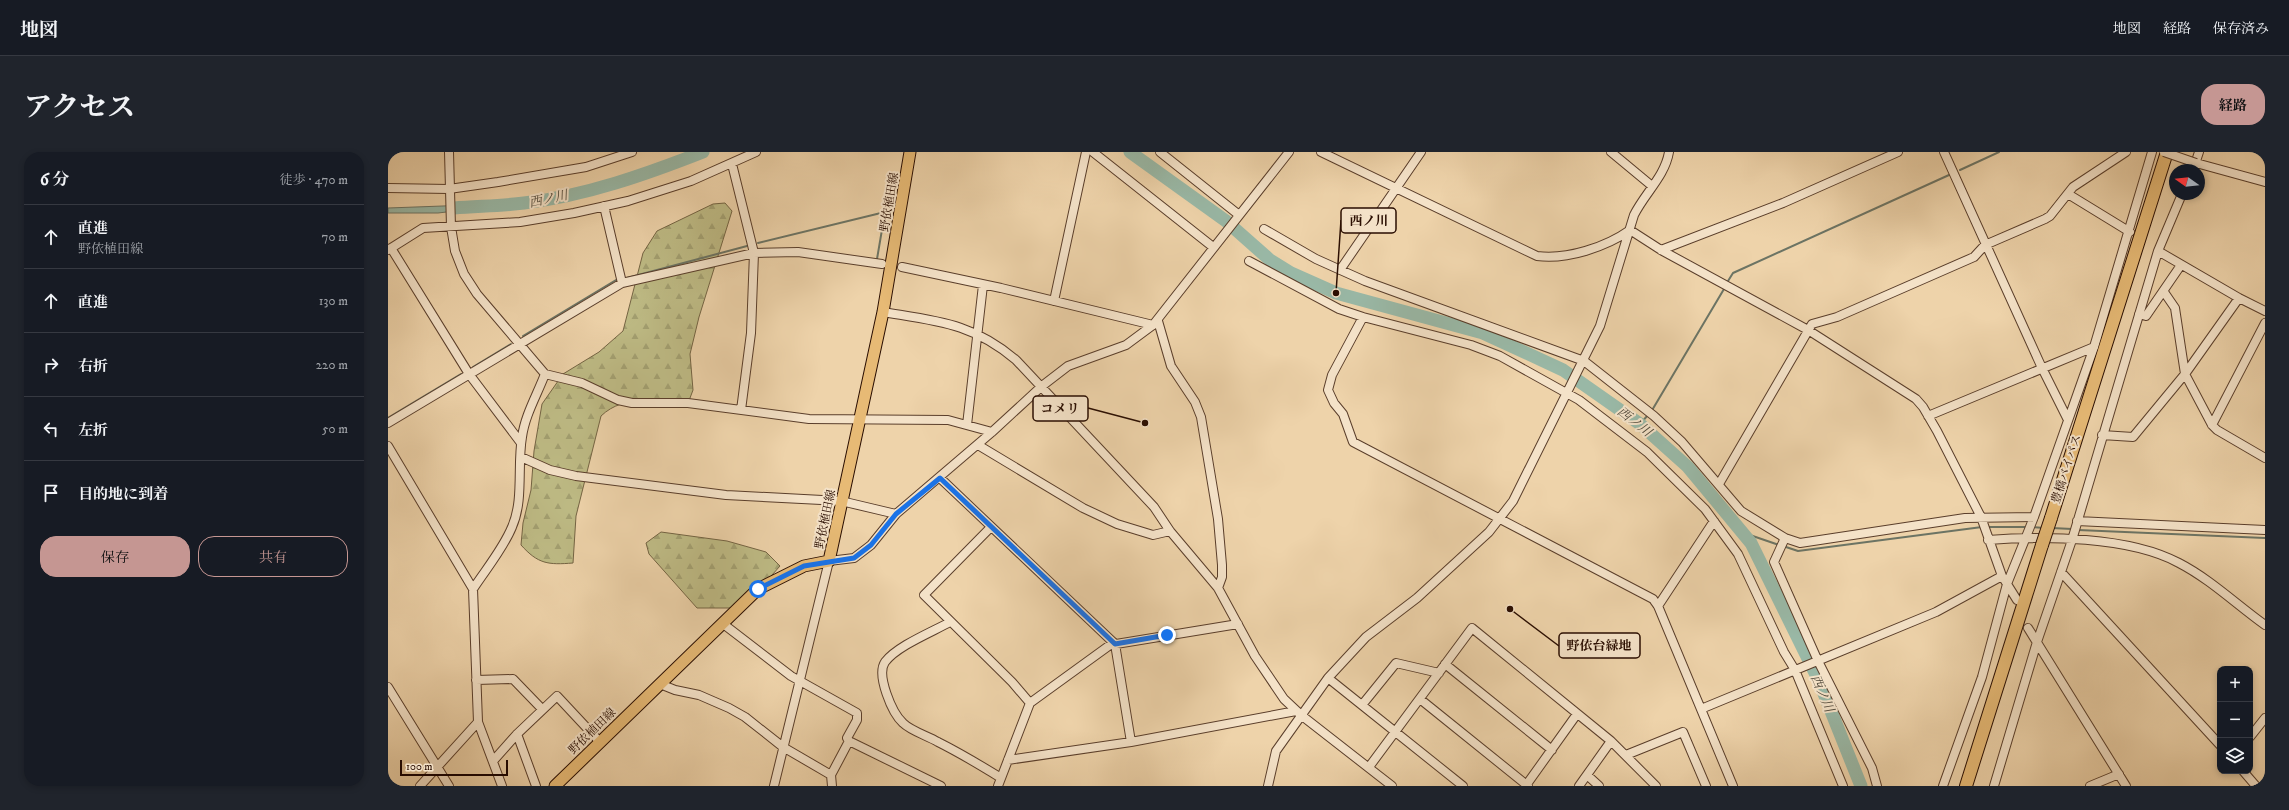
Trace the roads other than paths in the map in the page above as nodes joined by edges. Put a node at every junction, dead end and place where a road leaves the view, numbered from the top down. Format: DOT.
graph roads {
  1 [pos="449,152"];
  2 [pos="629,152"];
  3 [pos="756,152"];
  4 [pos="910,152"];
  5 [pos="1086,152"];
  6 [pos="1093,152"];
  7 [pos="1160,152"];
  8 [pos="1289,152"];
  9 [pos="1321,152"];
  10 [pos="1421,152"];
  11 [pos="1612,152"];
  12 [pos="1670,152"];
  13 [pos="1898,152"];
  14 [pos="1944,152"];
  15 [pos="2126,152"];
  16 [pos="2152,152"];
  17 [pos="2164,152"];
  18 [pos="2167,152"];
  19 [pos="2172,152"];
  20 [pos="2199,152"];
  21 [pos="732,164"];
  22 [pos="2188,164"];
  23 [pos="2195,164"];
  24 [pos="2205,169"];
  25 [pos="2160,174"];
  26 [pos="2265,182"];
  27 [pos="1652,186"];
  28 [pos="388,188"];
  29 [pos="1398,188"];
  30 [pos="449,189"];
  31 [pos="2068,194"];
  32 [pos="2179,200"];
  33 [pos="604,206"];
  34 [pos="1239,215"];
  35 [pos="451,227"];
  36 [pos="1264,229"];
  37 [pos="1630,230"];
  38 [pos="2130,232"];
  39 [pos="1986,245"];
  40 [pos="1213,247"];
  41 [pos="390,249"];
  42 [pos="1661,250"];
  43 [pos="2158,251"];
  44 [pos="754,253"];
  45 [pos="1249,261"];
  46 [pos="882,264"];
  47 [pos="2181,265"];
  48 [pos="902,267"];
  49 [pos="1340,270"];
  50 [pos="622,283"];
  51 [pos="983,285"];
  52 [pos="2164,292"];
  53 [pos="2239,298"];
  54 [pos="1054,301"];
  55 [pos="2265,311"];
  56 [pos="883,312"];
  57 [pos="2139,314"];
  58 [pos="1363,317"];
  59 [pos="2265,322"];
  60 [pos="1156,323"];
  61 [pos="1808,330"];
  62 [pos="977,334"];
  63 [pos="520,344"];
  64 [pos="2094,347"];
  65 [pos="1584,361"];
  66 [pos="2042,368"];
  67 [pos="469,374"];
  68 [pos="545,374"];
  69 [pos="2185,374"];
  70 [pos="1042,386"];
  71 [pos="1565,393"];
  72 [pos="741,410"];
  73 [pos="1928,416"];
  74 [pos="860,418"];
  75 [pos="2068,420"];
  76 [pos="388,423"];
  77 [pos="967,425"];
  78 [pos="2212,425"];
  79 [pos="992,432"];
  80 [pos="2102,435"];
  81 [pos="521,443"];
  82 [pos="978,445"];
  83 [pos="388,446"];
  84 [pos="521,457"];
  85 [pos="2265,458"];
  86 [pos="940,478"];
  87 [pos="1719,484"];
  88 [pos="841,501"];
  89 [pos="896,514"];
  90 [pos="1501,518"];
  91 [pos="1981,519"];
  92 [pos="2033,519"];
  93 [pos="1714,521"];
  94 [pos="2076,523"];
  95 [pos="991,527"];
  96 [pos="2265,530"];
  97 [pos="1170,531"];
  98 [pos="2027,536"];
  99 [pos="1988,537"];
  100 [pos="2072,538"];
  101 [pos="1784,540"];
  102 [pos="829,561"];
  103 [pos="2061,572"];
  104 [pos="2002,576"];
  105 [pos="2006,584"];
  106 [pos="1218,588"];
  107 [pos="473,589"];
  108 [pos="2017,600"];
  109 [pos="1658,606"];
  110 [pos="950,622"];
  111 [pos="722,623"];
  112 [pos="1238,624"];
  113 [pos="2265,625"];
  114 [pos="2028,628"];
  115 [pos="2037,642"];
  116 [pos="1115,644"];
  117 [pos="1817,661"];
  118 [pos="1445,664"];
  119 [pos="1796,670"];
  120 [pos="1439,673"];
  121 [pos="1328,678"];
  122 [pos="476,680"];
  123 [pos="799,682"];
  124 [pos="660,684"];
  125 [pos="388,687"];
  126 [pos="1420,699"];
  127 [pos="1030,703"];
  128 [pos="1362,705"];
  129 [pos="542,709"];
  130 [pos="1701,709"];
  131 [pos="1298,713"];
  132 [pos="1577,714"];
  133 [pos="2265,718"];
  134 [pos="478,722"];
  135 [pos="1395,733"];
  136 [pos="2253,733"];
  137 [pos="517,734"];
  138 [pos="599,741"];
  139 [pos="849,741"];
  140 [pos="1611,741"];
  141 [pos="1131,742"];
  142 [pos="2217,742"];
  143 [pos="783,747"];
  144 [pos="1552,750"];
  145 [pos="1626,755"];
  146 [pos="1008,760"];
  147 [pos="493,761"];
  148 [pos="436,767"];
  149 [pos="1368,767"];
  150 [pos="2119,774"];
  151 [pos="2246,774"];
  152 [pos="831,775"];
  153 [pos="1587,775"];
  154 [pos="1000,782"];
  155 [pos="1527,785"];
  156 [pos="420,786"];
  157 [pos="449,786"];
  158 [pos="502,786"];
  159 [pos="536,786"];
  160 [pos="555,786"];
  161 [pos="774,786"];
  162 [pos="832,786"];
  163 [pos="941,786"];
  164 [pos="1268,786"];
  165 [pos="1392,786"];
  166 [pos="1463,786"];
  167 [pos="1579,786"];
  168 [pos="1599,786"];
  169 [pos="1656,786"];
  170 [pos="1706,786"];
  171 [pos="1733,786"];
  172 [pos="1843,786"];
  173 [pos="1877,786"];
  174 [pos="1943,786"];
  175 [pos="1966,786"];
  176 [pos="1994,786"];
  177 [pos="2090,786"];
  178 [pos="2126,786"];
  179 [pos="2256,786"];
  1 -- 30 [label="street"];
  2 -- 30 [label="street"];
  3 -- 21 [label="street"];
  4 -- 56 [label="main road, 野依植田線"];
  5 -- 54 [label="street"];
  6 -- 40 [label="street"];
  7 -- 34 [label="street"];
  8 -- 34 [label="street"];
  9 -- 29 [label="street"];
  10 -- 29 [label="street"];
  11 -- 27 [label="street"];
  12 -- 27 [label="street"];
  13 -- 42 [label="street"];
  14 -- 39 [label="street"];
  15 -- 31 [label="street"];
  16 -- 38 [label="street"];
  17 -- 22 [label="street, bridge"];
  18 -- 25 [label="highway, 豊橋バイパス"];
  19 -- 25 [label="highway"];
  20 -- 23 [label="street"];
  21 -- 33 [label="street"];
  21 -- 44 [label="street"];
  24 -- 26 [label="street"];
  25 -- 175 [label="highway, 豊橋バイパス, bridge"];
  27 -- 37 [label="street"];
  28 -- 30 [label="street"];
  29 -- 37 [label="street"];
  29 -- 49 [label="street"];
  30 -- 35 [label="street"];
  31 -- 38 [label="street"];
  31 -- 39 [label="street"];
  32 -- 43 [label="street"];
  33 -- 35 [label="street"];
  33 -- 50 [label="street"];
  34 -- 40 [label="street"];
  35 -- 41 [label="street"];
  35 -- 63 [label="street"];
  36 -- 49 [label="street"];
  37 -- 42 [label="street"];
  37 -- 65 [label="street"];
  38 -- 64 [label="street"];
  39 -- 61 [label="street"];
  39 -- 66 [label="street"];
  40 -- 60 [label="street"];
  41 -- 67 [label="street"];
  42 -- 61 [label="street"];
  43 -- 47 [label="street"];
  43 -- 57 [label="street"];
  44 -- 46 [label="street"];
  44 -- 50 [label="street"];
  44 -- 72 [label="street"];
  45 -- 58 [label="street"];
  47 -- 52 [label="street"];
  47 -- 53 [label="street"];
  48 -- 51 [label="street"];
  49 -- 65 [label="street"];
  50 -- 63 [label="street"];
  51 -- 54 [label="street"];
  51 -- 62 [label="street"];
  52 -- 57 [label="street"];
  52 -- 69 [label="street"];
  53 -- 55 [label="street"];
  53 -- 69 [label="street"];
  54 -- 60 [label="street"];
  56 -- 62 [label="street"];
  56 -- 74 [label="main road, 野依植田線"];
  57 -- 80 [label="street"];
  58 -- 71 [label="street"];
  58 -- 90 [label="street"];
  59 -- 78 [label="street"];
  60 -- 70 [label="street"];
  60 -- 106 [label="street"];
  61 -- 73 [label="street"];
  61 -- 87 [label="street"];
  62 -- 70 [label="street"];
  62 -- 77 [label="street"];
  63 -- 67 [label="street"];
  63 -- 68 [label="street"];
  64 -- 66 [label="street"];
  64 -- 75 [label="street"];
  65 -- 71 [label="street"];
  65 -- 87 [label="street"];
  66 -- 73 [label="street"];
  66 -- 75 [label="street"];
  67 -- 76 [label="street"];
  67 -- 81 [label="street"];
  68 -- 72 [label="street"];
  68 -- 81 [label="street"];
  69 -- 78 [label="street"];
  69 -- 80 [label="street"];
  70 -- 79 [label="street"];
  70 -- 97 [label="street"];
  71 -- 90 [label="street"];
  71 -- 93 [label="street"];
  72 -- 74 [label="street"];
  73 -- 91 [label="street"];
  74 -- 77 [label="street"];
  74 -- 88 [label="main road, 野依植田線"];
  75 -- 92 [label="street"];
  77 -- 79 [label="street"];
  78 -- 85 [label="street"];
  79 -- 82 [label="street"];
  80 -- 94 [label="street"];
  81 -- 84 [label="street"];
  82 -- 86 [label="street"];
  82 -- 97 [label="street"];
  83 -- 107 [label="street"];
  84 -- 88 [label="street"];
  84 -- 107 [label="street"];
  86 -- 89 [label="street"];
  86 -- 95 [label="street"];
  87 -- 101 [label="street"];
  88 -- 89 [label="street"];
  88 -- 102 [label="main road, 野依植田線"];
  89 -- 102 [label="street"];
  90 -- 109 [label="street"];
  90 -- 121 [label="street"];
  91 -- 92 [label="street"];
  91 -- 99 [label="street"];
  91 -- 101 [label="street"];
  92 -- 98 [label="street"];
  93 -- 109 [label="street"];
  93 -- 119 [label="street"];
  94 -- 96 [label="street"];
  94 -- 100 [label="street"];
  95 -- 110 [label="street"];
  95 -- 116 [label="street"];
  97 -- 106 [label="street"];
  98 -- 99 [label="street"];
  98 -- 100 [label="street"];
  98 -- 105 [label="street"];
  99 -- 104 [label="street"];
  100 -- 103 [label="street"];
  100 -- 113 [label="street"];
  101 -- 117 [label="street"];
  102 -- 111 [label="main road, 野依植田線"];
  102 -- 123 [label="street"];
  103 -- 115 [label="street"];
  103 -- 142 [label="street"];
  104 -- 105 [label="street"];
  104 -- 117 [label="street"];
  105 -- 108 [label="street"];
  105 -- 174 [label="street"];
  106 -- 112 [label="street"];
  107 -- 122 [label="street"];
  109 -- 130 [label="street"];
  110 -- 127 [label="street"];
  110 -- 154 [label="street"];
  111 -- 123 [label="street"];
  111 -- 124 [label="main road, 野依植田線"];
  112 -- 116 [label="street"];
  112 -- 131 [label="street"];
  114 -- 115 [label="street"];
  115 -- 150 [label="street"];
  115 -- 176 [label="street"];
  116 -- 127 [label="street"];
  116 -- 141 [label="street"];
  117 -- 119 [label="street"];
  117 -- 173 [label="street"];
  118 -- 120 [label="street"];
  118 -- 132 [label="street"];
  118 -- 144 [label="street"];
  119 -- 130 [label="street"];
  119 -- 172 [label="street"];
  120 -- 126 [label="street"];
  120 -- 128 [label="street"];
  121 -- 128 [label="street"];
  121 -- 131 [label="street"];
  122 -- 129 [label="street"];
  122 -- 134 [label="street"];
  123 -- 139 [label="street"];
  123 -- 143 [label="street"];
  124 -- 138 [label="main road, 野依植田線"];
  124 -- 143 [label="street"];
  125 -- 148 [label="street"];
  126 -- 135 [label="street"];
  126 -- 155 [label="street"];
  127 -- 146 [label="street"];
  128 -- 135 [label="street"];
  129 -- 137 [label="street"];
  129 -- 138 [label="street"];
  130 -- 171 [label="street"];
  131 -- 141 [label="street"];
  131 -- 149 [label="street"];
  131 -- 164 [label="street"];
  132 -- 140 [label="street"];
  132 -- 144 [label="street"];
  133 -- 136 [label="street"];
  134 -- 147 [label="street"];
  134 -- 148 [label="street"];
  135 -- 149 [label="street"];
  135 -- 166 [label="street"];
  137 -- 147 [label="street"];
  137 -- 159 [label="street"];
  138 -- 160 [label="main road, 野依植田線"];
  139 -- 152 [label="street"];
  139 -- 163 [label="street"];
  140 -- 145 [label="street"];
  140 -- 153 [label="street"];
  141 -- 146 [label="street"];
  143 -- 152 [label="street"];
  143 -- 161 [label="street"];
  144 -- 155 [label="street"];
  145 -- 169 [label="street"];
  145 -- 170 [label="street"];
  146 -- 154 [label="street"];
  147 -- 158 [label="street"];
  148 -- 156 [label="street"];
  148 -- 157 [label="street"];
  149 -- 165 [label="street"];
  150 -- 177 [label="street"];
  150 -- 178 [label="street"];
  151 -- 179 [label="street"];
  152 -- 162 [label="street"];
  153 -- 167 [label="street"];
  153 -- 168 [label="street"];
}
